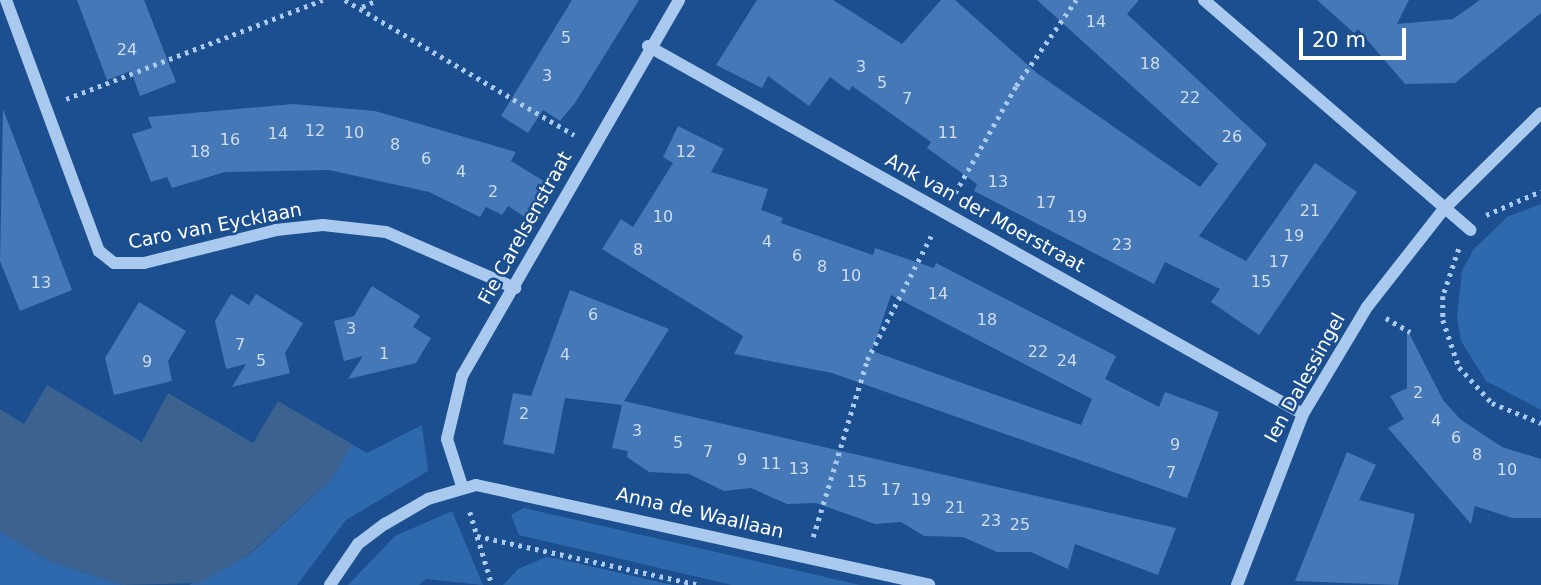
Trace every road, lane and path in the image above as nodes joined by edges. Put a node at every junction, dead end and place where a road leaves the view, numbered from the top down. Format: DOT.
graph roads {
  1 [pos="6,0"];
  2 [pos="323,0"];
  3 [pos="345,0"];
  4 [pos="377,0"];
  5 [pos="679,0"];
  6 [pos="1076,0"];
  7 [pos="1204,0"];
  8 [pos="362,7"];
  9 [pos="648,46"];
  10 [pos="46,107"];
  11 [pos="1541,113"];
  12 [pos="593,146"];
  13 [pos="1541,191"];
  14 [pos="1443,209"];
  15 [pos="944,212"];
  16 [pos="1470,230"];
  17 [pos="515,288"];
  18 [pos="1303,414"];
  19 [pos="1541,423"];
  20 [pos="462,486"];
  21 [pos="477,536"];
  22 [pos="808,558"];
  23 [pos="330,585"];
  24 [pos="492,585"];
  25 [pos="700,585"];
  26 [pos="929,585"];
  27 [pos="1237,585"];
  1 -- 10 [label="street, Caro van Eycklaan"];
  2 -- 10 [label="path"];
  3 -- 8 [label="path"];
  4 -- 8 [label="path"];
  5 -- 9 [label="street, Fie Carelsenstraat"];
  6 -- 15 [label="path"];
  7 -- 14 [label="street"];
  8 -- 12 [label="path"];
  9 -- 12 [label="street, Fie Carelsenstraat"];
  9 -- 15 [label="street, Ank van der Moerstraat"];
  10 -- 17 [label="street, Caro van Eycklaan"];
  11 -- 14 [label="street, Ien Dalessingel"];
  12 -- 17 [label="street, Fie Carelsenstraat"];
  13 -- 16 [label="path"];
  14 -- 16 [label="street"];
  14 -- 18 [label="street, Ien Dalessingel"];
  15 -- 18 [label="street, Ank van der Moerstraat"];
  15 -- 22 [label="path"];
  16 -- 19 [label="path"];
  17 -- 20 [label="street, Fie Carelsenstraat"];
  18 -- 27 [label="street, Ien Dalessingel"];
  20 -- 21 [label="path"];
  20 -- 22 [label="street, Anna de Waallaan"];
  20 -- 23 [label="street"];
  21 -- 24 [label="path"];
  21 -- 25 [label="path"];
  22 -- 26 [label="street, Anna de Waallaan"];
}
